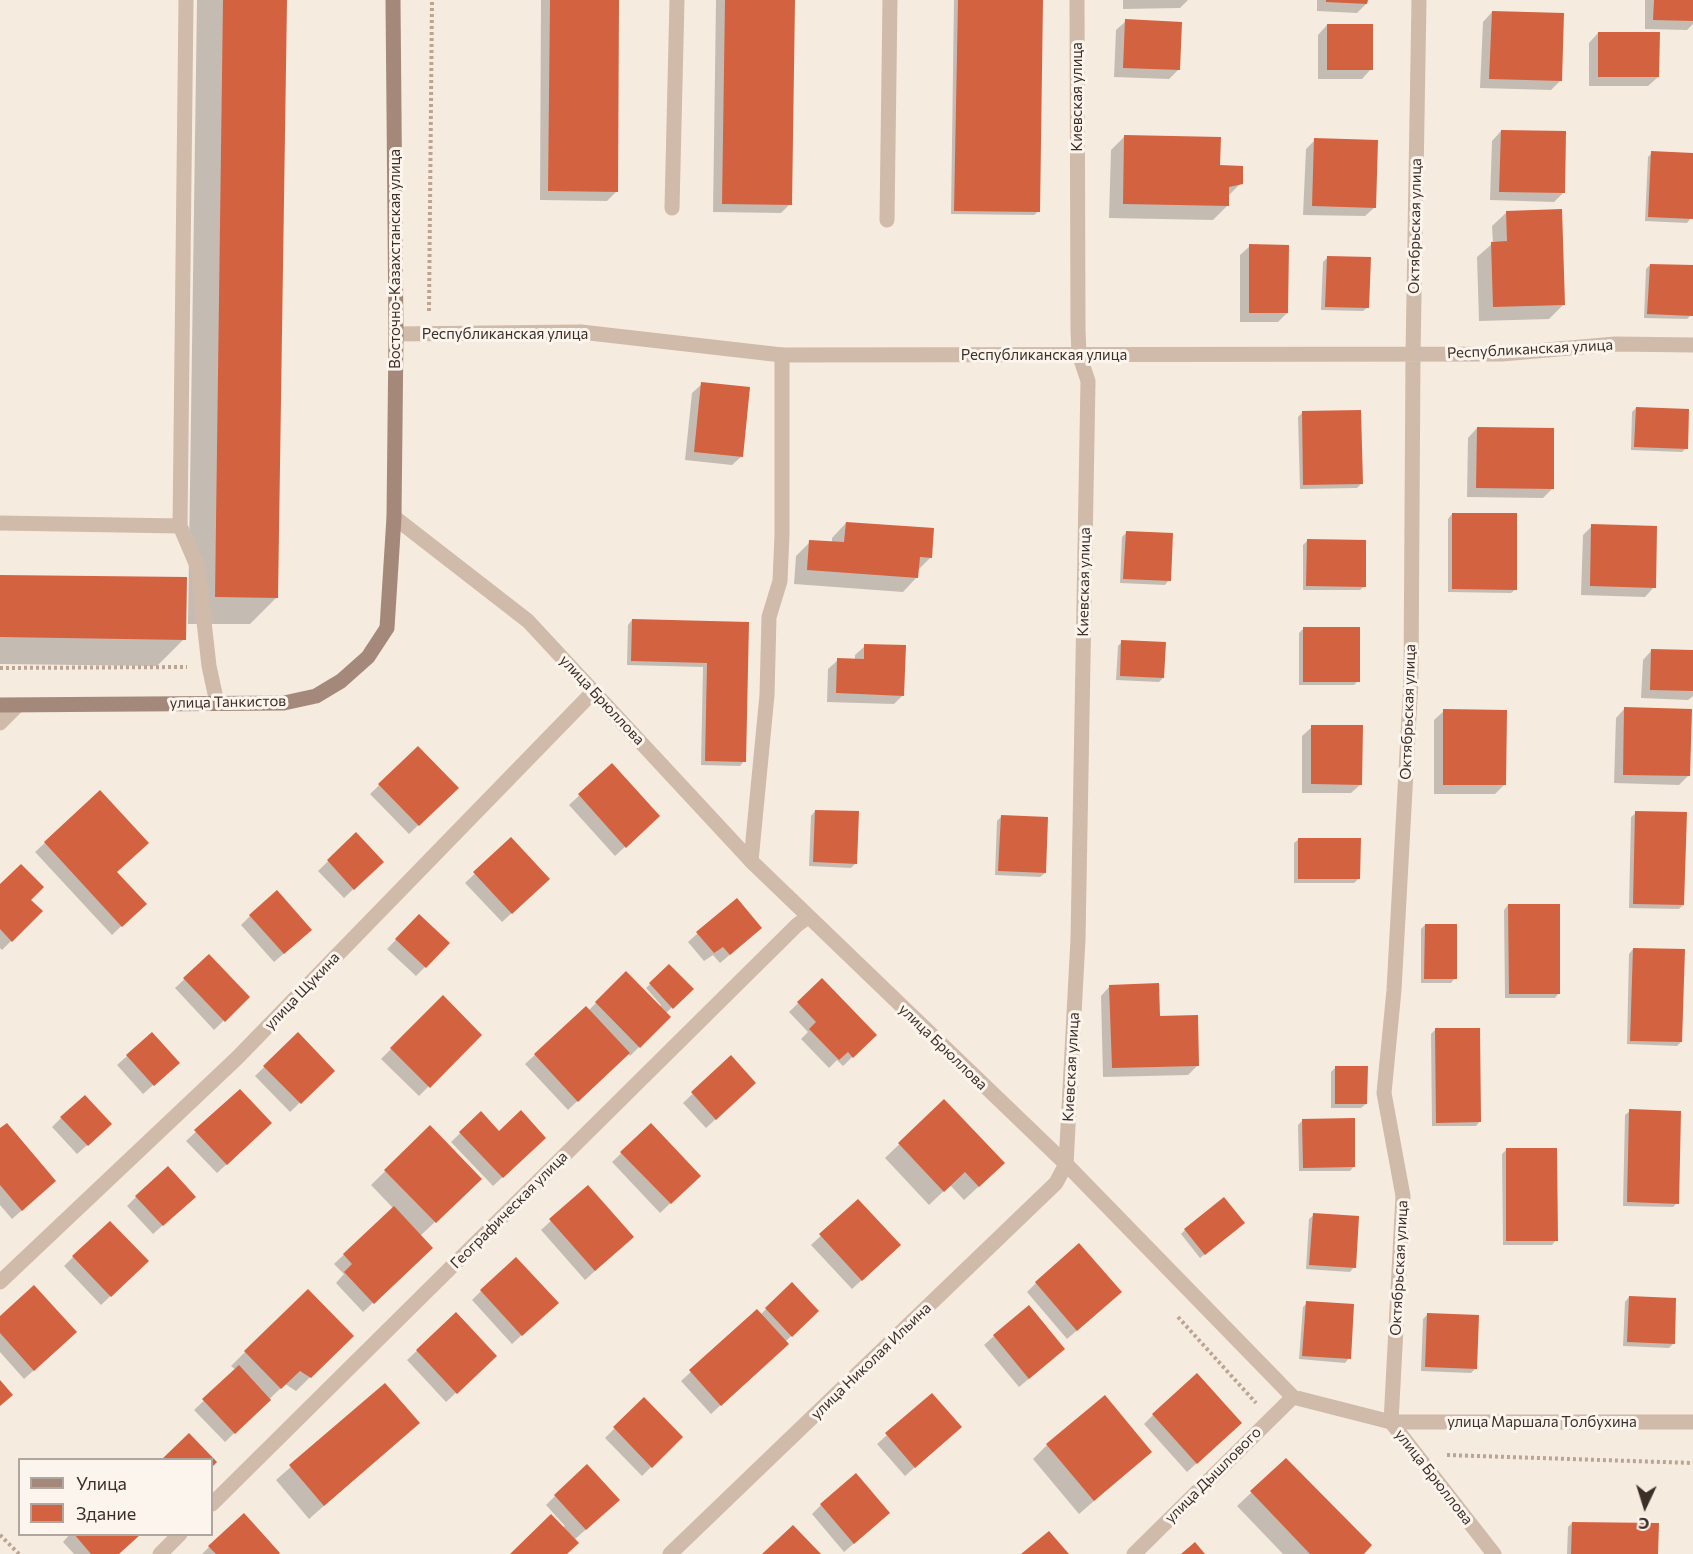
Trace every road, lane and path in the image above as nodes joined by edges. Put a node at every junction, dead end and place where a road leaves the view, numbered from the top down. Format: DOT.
graph roads {
  1 [pos="186,0"];
  2 [pos="393,0"];
  3 [pos="432,0"];
  4 [pos="677,0"];
  5 [pos="890,0"];
  6 [pos="1077,0"];
  7 [pos="1419,0"];
  8 [pos="672,208"];
  9 [pos="887,220"];
  10 [pos="429,295"];
  11 [pos="396,334"];
  12 [pos="1693,345"];
  13 [pos="782,354"];
  14 [pos="1079,354"];
  15 [pos="1413,355"];
  16 [pos="394,518"];
  17 [pos="0,523"];
  18 [pos="180,526"];
  19 [pos="209,666"];
  20 [pos="0,668"];
  21 [pos="594,691"];
  22 [pos="217,703"];
  23 [pos="0,705"];
  24 [pos="18,705"];
  25 [pos="0,723"];
  26 [pos="751,861"];
  27 [pos="808,918"];
  28 [pos="1066,1164"];
  29 [pos="0,1282"];
  30 [pos="1293,1397"];
  31 [pos="1391,1422"];
  32 [pos="1693,1422"];
  33 [pos="1416,1454"];
  34 [pos="1693,1464"];
  35 [pos="213,1502"];
  36 [pos="0,1535"];
  37 [pos="178,1536"];
  38 [pos="19,1554"];
  39 [pos="160,1554"];
  40 [pos="670,1554"];
  41 [pos="1134,1554"];
  42 [pos="1494,1554"];
  1 -- 18 [label="street"];
  2 -- 11 [label="main road, Восточно-Казахстанская улица"];
  3 -- 10 [label="path"];
  4 -- 8 [label="street"];
  5 -- 9 [label="street"];
  6 -- 14 [label="street, Киевская улица"];
  7 -- 15 [label="street, Октябрьская улица"];
  11 -- 13 [label="street, Республиканская улица"];
  11 -- 16 [label="main road, Восточно-Казахстанская улица"];
  12 -- 15 [label="street, Республиканская улица"];
  13 -- 14 [label="street, Республиканская улица"];
  13 -- 26 [label="street"];
  14 -- 15 [label="street, Республиканская улица"];
  14 -- 28 [label="street, Киевская улица"];
  15 -- 31 [label="street, Октябрьская улица"];
  16 -- 21 [label="street, улица Брюллова"];
  16 -- 22 [label="main road, улица Танкистов"];
  17 -- 18 [label="street"];
  18 -- 19 [label="street"];
  19 -- 20 [label="path"];
  19 -- 22 [label="street"];
  21 -- 26 [label="street, улица Брюллова"];
  21 -- 29 [label="street, улица Щукина"];
  22 -- 24 [label="main road, улица Танкистов"];
  23 -- 24 [label="main road, улица Танкистов"];
  24 -- 25 [label="street"];
  26 -- 27 [label="street, улица Брюллова"];
  27 -- 28 [label="street, улица Брюллова"];
  27 -- 35 [label="street, Географическая улица"];
  28 -- 30 [label="street, улица Брюллова"];
  28 -- 40 [label="street, улица Николая Ильина"];
  30 -- 31 [label="street, улица Брюллова"];
  30 -- 41 [label="street, улица Дышлового"];
  31 -- 32 [label="street, улица Маршала Толбухина"];
  31 -- 33 [label="street, улица Брюллова"];
  33 -- 34 [label="path"];
  33 -- 42 [label="street, улица Брюллова"];
  36 -- 38 [label="path"];
  37 -- 39 [label="street"];
}
